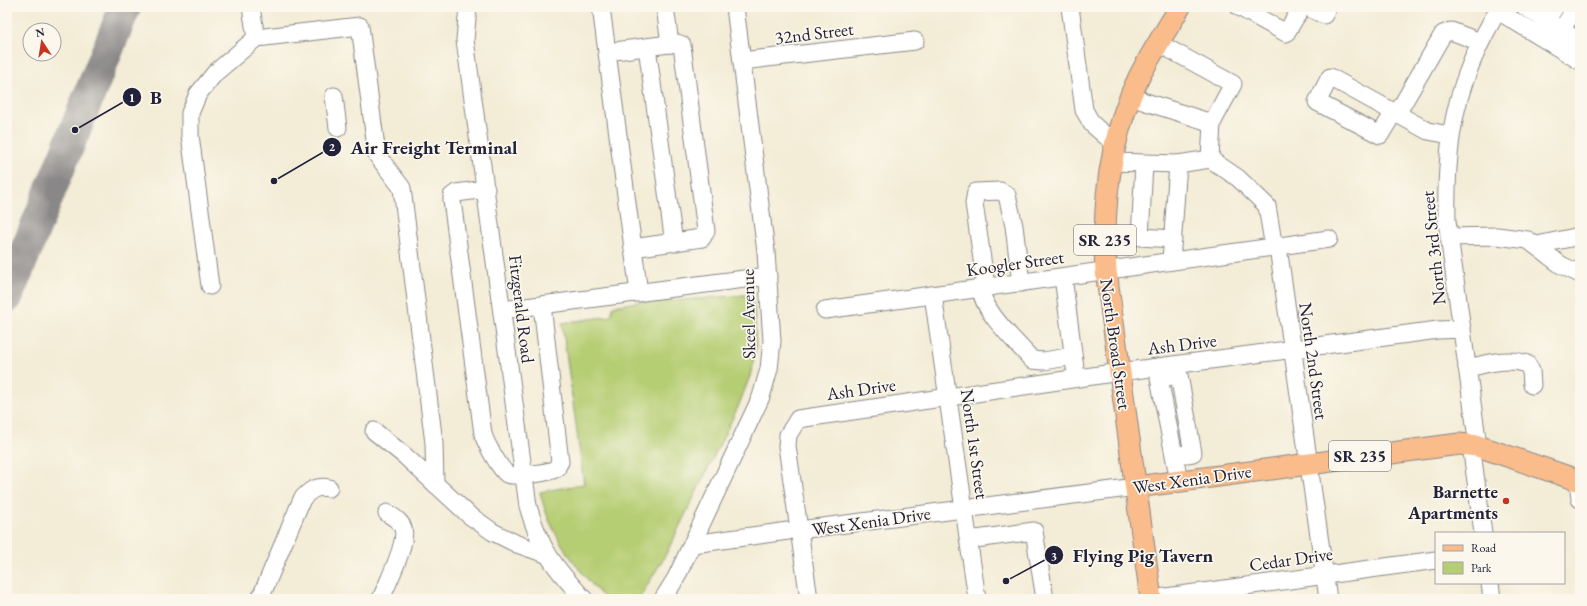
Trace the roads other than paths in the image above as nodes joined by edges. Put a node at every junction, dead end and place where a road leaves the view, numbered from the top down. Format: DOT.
graph roads {
  1 [pos="251,7"];
  2 [pos="468,7"];
  3 [pos="601,7"];
  4 [pos="665,7"];
  5 [pos="735,7"];
  6 [pos="1070,7"];
  7 [pos="1180,7"];
  8 [pos="1240,7"];
  9 [pos="1302,7"];
  10 [pos="1306,7"];
  11 [pos="1328,7"];
  12 [pos="1555,7"];
  13 [pos="1576,7"];
  14 [pos="1499,9"];
  15 [pos="1537,19"];
  16 [pos="1557,37"];
  17 [pos="256,38"];
  18 [pos="915,41"];
  19 [pos="1480,42"];
  20 [pos="1580,42"];
  21 [pos="1158,43"];
  22 [pos="670,44"];
  23 [pos="647,47"];
  24 [pos="607,52"];
  25 [pos="742,61"];
  26 [pos="1580,61"];
  27 [pos="334,96"];
  28 [pos="1130,96"];
  29 [pos="1212,123"];
  30 [pos="338,128"];
  31 [pos="1450,135"];
  32 [pos="1114,153"];
  33 [pos="1210,159"];
  34 [pos="1144,164"];
  35 [pos="1178,164"];
  36 [pos="486,189"];
  37 [pos="1450,236"];
  38 [pos="1580,236"];
  39 [pos="1173,239"];
  40 [pos="1329,239"];
  41 [pos="674,243"];
  42 [pos="1537,245"];
  43 [pos="633,248"];
  44 [pos="1276,248"];
  45 [pos="1171,261"];
  46 [pos="1106,271"];
  47 [pos="1580,274"];
  48 [pos="768,276"];
  49 [pos="1063,277"];
  50 [pos="1021,283"];
  51 [pos="210,286"];
  52 [pos="984,288"];
  53 [pos="639,293"];
  54 [pos="933,295"];
  55 [pos="542,305"];
  56 [pos="502,310"];
  57 [pos="825,310"];
  58 [pos="1462,329"];
  59 [pos="1293,350"];
  60 [pos="1073,356"];
  61 [pos="1467,368"];
  62 [pos="1120,372"];
  63 [pos="1158,373"];
  64 [pos="1076,378"];
  65 [pos="1532,386"];
  66 [pos="948,397"];
  67 [pos="374,430"];
  68 [pos="1474,445"];
  69 [pos="1309,463"];
  70 [pos="524,474"];
  71 [pos="1179,481"];
  72 [pos="435,484"];
  73 [pos="1579,486"];
  74 [pos="1136,487"];
  75 [pos="330,488"];
  76 [pos="964,508"];
  77 [pos="387,513"];
  78 [pos="794,531"];
  79 [pos="1483,532"];
  80 [pos="969,540"];
  81 [pos="693,544"];
  82 [pos="546,554"];
  83 [pos="1435,560"];
  84 [pos="1324,574"];
  85 [pos="1490,584"];
  86 [pos="1259,591"];
  87 [pos="260,599"];
  88 [pos="381,599"];
  89 [pos="584,599"];
  90 [pos="663,599"];
  91 [pos="809,599"];
  92 [pos="977,599"];
  93 [pos="1045,599"];
  94 [pos="1151,599"];
  95 [pos="1328,599"];
  96 [pos="1492,599"];
  1 -- 17 [label="street"];
  2 -- 36 [label="street, Fitzgerald Road"];
  3 -- 24 [label="street"];
  4 -- 22 [label="street"];
  5 -- 25 [label="street, Skeel Avenue"];
  6 -- 32 [label="street"];
  7 -- 21 [label="main road, North Broad Street / SR 235"];
  8 -- 9 [label="street"];
  10 -- 11 [label="street"];
  12 -- 15 [label="street"];
  13 -- 16 [label="street"];
  14 -- 15 [label="street"];
  14 -- 19 [label="street, North 3rd Street"];
  15 -- 16 [label="street"];
  16 -- 20 [label="street"];
  16 -- 26 [label="street"];
  17 -- 51 [label="street"];
  17 -- 72 [label="street"];
  18 -- 25 [label="street, 32nd Street"];
  19 -- 31 [label="street, North 3rd Street"];
  19 -- 31 [label="street"];
  21 -- 28 [label="main road, North Broad Street / SR 235"];
  21 -- 29 [label="street"];
  22 -- 23 [label="street"];
  22 -- 41 [label="street"];
  23 -- 24 [label="street"];
  23 -- 41 [label="street"];
  24 -- 43 [label="street"];
  25 -- 48 [label="street, Skeel Avenue"];
  27 -- 30 [label="street"];
  28 -- 29 [label="street"];
  28 -- 32 [label="main road, North Broad Street / SR 235"];
  29 -- 33 [label="street"];
  31 -- 37 [label="street, North 3rd Street"];
  32 -- 34 [label="street"];
  32 -- 46 [label="main road, North Broad Street / SR 235"];
  33 -- 35 [label="street"];
  33 -- 44 [label="street, North 2nd Street"];
  34 -- 35 [label="street"];
  34 -- 39 [label="street"];
  35 -- 39 [label="street"];
  36 -- 56 [label="street, Fitzgerald Road"];
  36 -- 70 [label="street"];
  37 -- 42 [label="street"];
  37 -- 58 [label="street, North 3rd Street"];
  38 -- 42 [label="street"];
  39 -- 45 [label="street"];
  40 -- 44 [label="street, Koogler Street"];
  41 -- 43 [label="street"];
  42 -- 47 [label="street"];
  43 -- 53 [label="street"];
  44 -- 45 [label="street, Koogler Street"];
  44 -- 59 [label="street, North 2nd Street"];
  45 -- 46 [label="street, Koogler Street"];
  46 -- 49 [label="street, Koogler Street"];
  46 -- 62 [label="main road, North Broad Street / SR 235"];
  48 -- 53 [label="street"];
  48 -- 81 [label="street, Skeel Avenue"];
  49 -- 50 [label="street, Koogler Street"];
  49 -- 60 [label="street"];
  50 -- 52 [label="street, Koogler Street"];
  50 -- 52 [label="street"];
  52 -- 54 [label="street, Koogler Street"];
  52 -- 60 [label="street"];
  53 -- 55 [label="street"];
  54 -- 57 [label="street, Koogler Street"];
  54 -- 66 [label="street, North 1st Street"];
  55 -- 56 [label="street"];
  55 -- 70 [label="street"];
  56 -- 70 [label="street, Fitzgerald Road"];
  58 -- 59 [label="street, Ash Drive"];
  58 -- 61 [label="street, North 3rd Street"];
  59 -- 63 [label="street, Ash Drive"];
  59 -- 69 [label="street, North 2nd Street"];
  60 -- 64 [label="street"];
  61 -- 65 [label="street"];
  61 -- 68 [label="street, North 3rd Street"];
  62 -- 63 [label="street, Ash Drive"];
  62 -- 64 [label="street, Ash Drive"];
  62 -- 74 [label="main road, North Broad Street / SR 235"];
  63 -- 71 [label="street"];
  64 -- 66 [label="street, Ash Drive"];
  66 -- 76 [label="street, North 1st Street"];
  66 -- 78 [label="street, Ash Drive"];
  67 -- 72 [label="street"];
  68 -- 69 [label="main road, West Xenia Drive / SR 235"];
  68 -- 73 [label="main road, West Xenia Drive / SR 235"];
  68 -- 79 [label="street, North 3rd Street"];
  69 -- 71 [label="main road, West Xenia Drive / SR 235"];
  69 -- 84 [label="street, North 2nd Street"];
  70 -- 82 [label="street, Fitzgerald Road"];
  71 -- 74 [label="main road, West Xenia Drive / SR 235"];
  72 -- 82 [label="street"];
  74 -- 76 [label="street, West Xenia Drive"];
  74 -- 94 [label="main road, North Broad Street"];
  75 -- 87 [label="street"];
  76 -- 78 [label="street, West Xenia Drive"];
  76 -- 80 [label="street, North 1st Street"];
  77 -- 88 [label="street"];
  78 -- 81 [label="street, West Xenia Drive"];
  78 -- 91 [label="street"];
  80 -- 92 [label="street, North 1st Street"];
  80 -- 93 [label="street"];
  81 -- 90 [label="street, Skeel Avenue"];
  82 -- 89 [label="street, Fitzgerald Road"];
  83 -- 84 [label="street, Cedar Drive"];
  84 -- 86 [label="street, Cedar Drive"];
  84 -- 95 [label="street, North 2nd Street"];
  85 -- 96 [label="street"];
  86 -- 94 [label="street, Cedar Drive"];
}
